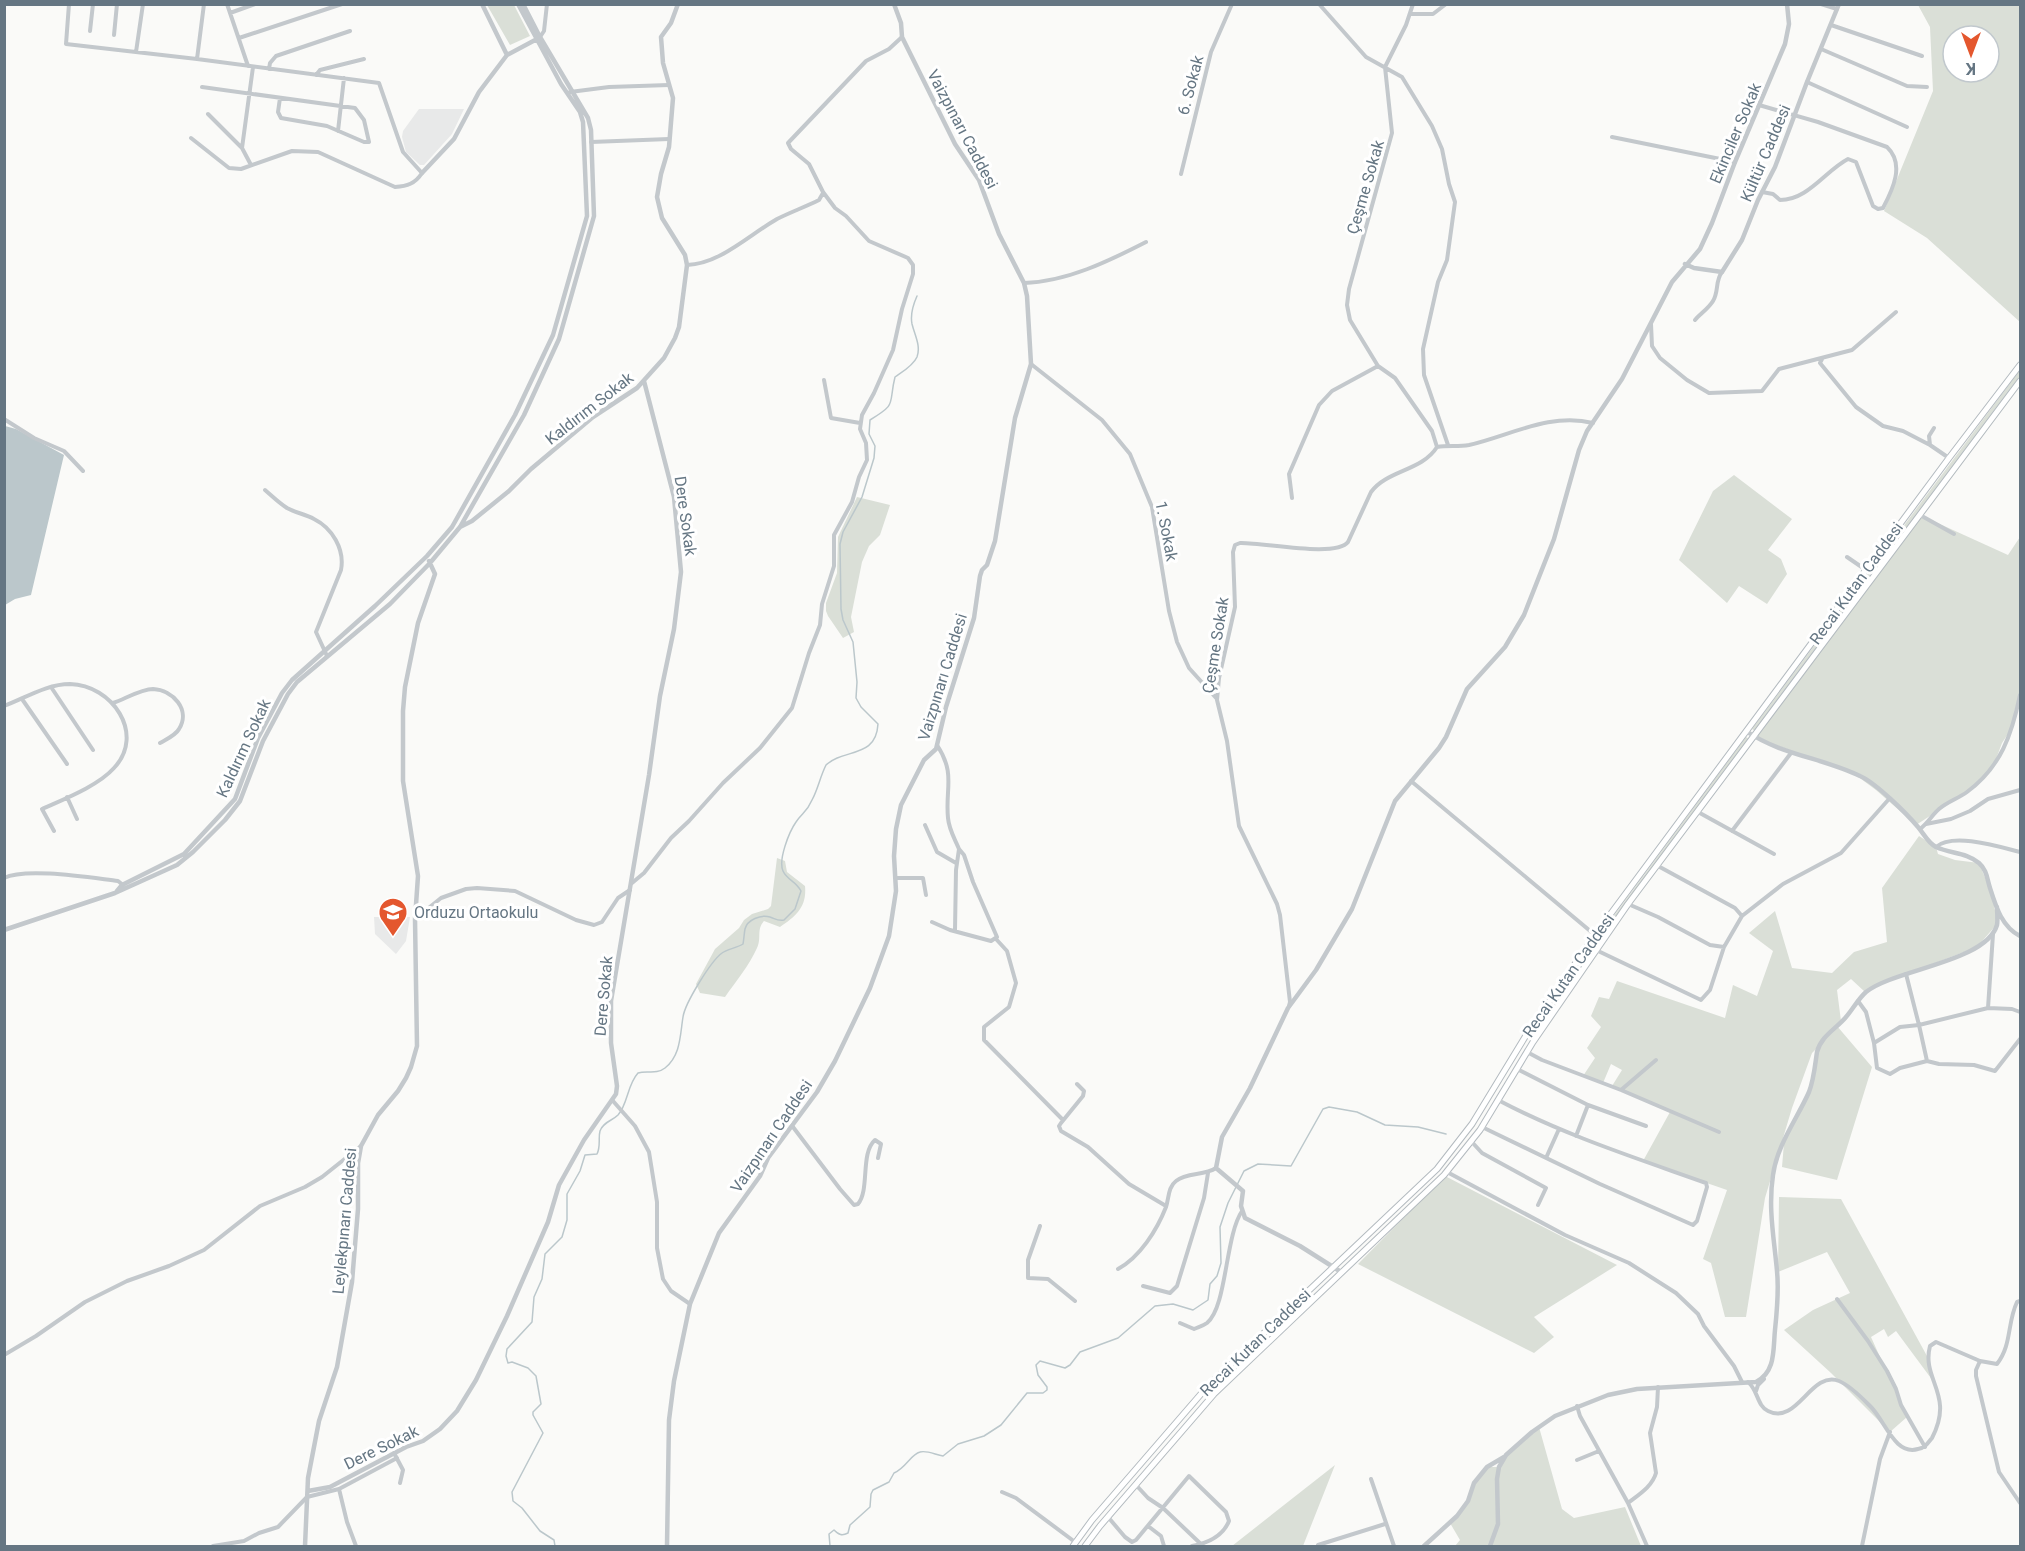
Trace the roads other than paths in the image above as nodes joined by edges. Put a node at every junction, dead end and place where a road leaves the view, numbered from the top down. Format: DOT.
graph roads {
  1 [pos="69,4"];
  2 [pos="93,4"];
  3 [pos="117,4"];
  4 [pos="143,4"];
  5 [pos="204,4"];
  6 [pos="227,4"];
  7 [pos="255,4"];
  8 [pos="342,4"];
  9 [pos="482,4"];
  10 [pos="518,4"];
  11 [pos="524,4"];
  12 [pos="547,4"];
  13 [pos="678,4"];
  14 [pos="894,4"];
  15 [pos="1232,4"];
  16 [pos="1319,4"];
  17 [pos="1413,4"];
  18 [pos="1446,4"];
  19 [pos="1787,4"];
  20 [pos="1821,4"];
  21 [pos="1839,7"];
  22 [pos="230,14"];
  23 [pos="1410,15"];
  24 [pos="1831,25"];
  25 [pos="90,31"];
  26 [pos="350,31"];
  27 [pos="114,35"];
  28 [pos="902,37"];
  29 [pos="239,38"];
  30 [pos="538,38"];
  31 [pos="1821,49"];
  32 [pos="136,52"];
  33 [pos="507,54"];
  34 [pos="1922,56"];
  35 [pos="197,59"];
  36 [pos="364,59"];
  37 [pos="251,66"];
  38 [pos="1385,68"];
  39 [pos="269,69"];
  40 [pos="316,75"];
  41 [pos="344,78"];
  42 [pos="1807,82"];
  43 [pos="670,85"];
  44 [pos="202,87"];
  45 [pos="1927,87"];
  46 [pos="573,90"];
  47 [pos="567,93"];
  48 [pos="249,94"];
  49 [pos="280,98"];
  50 [pos="341,105"];
  51 [pos="1759,105"];
  52 [pos="208,114"];
  53 [pos="1794,116"];
  54 [pos="1907,127"];
  55 [pos="338,131"];
  56 [pos="191,138"];
  57 [pos="1612,138"];
  58 [pos="669,139"];
  59 [pos="591,142"];
  60 [pos="242,148"];
  61 [pos="1735,162"];
  62 [pos="251,165"];
  63 [pos="422,173"];
  64 [pos="1181,174"];
  65 [pos="823,192"];
  66 [pos="1762,192"];
  67 [pos="1146,242"];
  68 [pos="1685,264"];
  69 [pos="687,265"];
  70 [pos="1722,272"];
  71 [pos="1024,283"];
  72 [pos="1896,312"];
  73 [pos="1695,320"];
  74 [pos="1651,323"];
  75 [pos="1822,359"];
  76 [pos="1030,364"];
  77 [pos="2020,365"];
  78 [pos="1378,366"];
  79 [pos="824,380"];
  80 [pos="644,381"];
  81 [pos="2020,381"];
  82 [pos="4,420"];
  83 [pos="860,423"];
  84 [pos="1593,423"];
  85 [pos="1934,428"];
  86 [pos="1448,445"];
  87 [pos="1930,445"];
  88 [pos="1437,447"];
  89 [pos="1949,458"];
  90 [pos="83,471"];
  91 [pos="265,490"];
  92 [pos="1292,498"];
  93 [pos="1920,515"];
  94 [pos="452,527"];
  95 [pos="460,527"];
  96 [pos="1954,534"];
  97 [pos="426,556"];
  98 [pos="1847,557"];
  99 [pos="430,563"];
  100 [pos="1866,570"];
  101 [pos="326,654"];
  102 [pos="51,687"];
  103 [pos="2020,695"];
  104 [pos="22,699"];
  105 [pos="1217,700"];
  106 [pos="113,703"];
  107 [pos="4,706"];
  108 [pos="1746,731"];
  109 [pos="1754,737"];
  110 [pos="160,743"];
  111 [pos="937,745"];
  112 [pos="93,750"];
  113 [pos="1791,753"];
  114 [pos="67,764"];
  115 [pos="1411,781"];
  116 [pos="2020,790"];
  117 [pos="67,797"];
  118 [pos="1889,799"];
  119 [pos="1698,812"];
  120 [pos="77,819"];
  121 [pos="1926,824"];
  122 [pos="925,825"];
  123 [pos="1920,829"];
  124 [pos="54,831"];
  125 [pos="1732,831"];
  126 [pos="1936,848"];
  127 [pos="960,849"];
  128 [pos="2020,852"];
  129 [pos="1774,854"];
  130 [pos="956,863"];
  131 [pos="1658,866"];
  132 [pos="4,878"];
  133 [pos="897,878"];
  134 [pos="632,882"];
  135 [pos="124,886"];
  136 [pos="630,889"];
  137 [pos="926,894"];
  138 [pos="1628,904"];
  139 [pos="1997,907"];
  140 [pos="1742,916"];
  141 [pos="415,919"];
  142 [pos="932,922"];
  143 [pos="4,930"];
  144 [pos="955,930"];
  145 [pos="1993,933"];
  146 [pos="1595,935"];
  147 [pos="2020,936"];
  148 [pos="996,939"];
  149 [pos="1724,947"];
  150 [pos="1595,950"];
  151 [pos="1906,974"];
  152 [pos="1858,1001"];
  153 [pos="1288,1008"];
  154 [pos="1988,1008"];
  155 [pos="2020,1012"];
  156 [pos="1919,1025"];
  157 [pos="2020,1039"];
  158 [pos="1874,1043"];
  159 [pos="1527,1052"];
  160 [pos="1656,1060"];
  161 [pos="1927,1061"];
  162 [pos="1517,1069"];
  163 [pos="1077,1084"];
  164 [pos="1621,1090"];
  165 [pos="1498,1100"];
  166 [pos="613,1101"];
  167 [pos="1588,1105"];
  168 [pos="1063,1120"];
  169 [pos="793,1126"];
  170 [pos="1646,1126"];
  171 [pos="1482,1127"];
  172 [pos="1559,1129"];
  173 [pos="1719,1132"];
  174 [pos="1576,1136"];
  175 [pos="1472,1141"];
  176 [pos="361,1146"];
  177 [pos="878,1158"];
  178 [pos="1546,1158"];
  179 [pos="1216,1168"];
  180 [pos="1447,1172"];
  181 [pos="1208,1173"];
  182 [pos="1538,1205"];
  183 [pos="1166,1206"];
  184 [pos="1242,1210"];
  185 [pos="1040,1226"];
  186 [pos="1332,1267"];
  187 [pos="1118,1269"];
  188 [pos="1341,1272"];
  189 [pos="1143,1286"];
  190 [pos="1837,1299"];
  191 [pos="1075,1301"];
  192 [pos="2020,1301"];
  193 [pos="690,1304"];
  194 [pos="1180,1323"];
  195 [pos="4,1354"];
  196 [pos="1980,1361"];
  197 [pos="1764,1378"];
  198 [pos="1744,1382"];
  199 [pos="1658,1387"];
  200 [pos="1756,1391"];
  201 [pos="1576,1406"];
  202 [pos="1890,1432"];
  203 [pos="1925,1447"];
  204 [pos="1599,1451"];
  205 [pos="1506,1455"];
  206 [pos="396,1456"];
  207 [pos="1577,1460"];
  208 [pos="1371,1479"];
  209 [pos="400,1483"];
  210 [pos="1136,1485"];
  211 [pos="339,1489"];
  212 [pos="1002,1492"];
  213 [pos="308,1494"];
  214 [pos="1628,1503"];
  215 [pos="2020,1503"];
  216 [pos="1163,1508"];
  217 [pos="1108,1516"];
  218 [pos="1385,1524"];
  219 [pos="1148,1526"];
  220 [pos="1075,1545"];
  221 [pos="1318,1545"];
  222 [pos="213,1546"];
  223 [pos="305,1546"];
  224 [pos="356,1546"];
  225 [pos="668,1546"];
  226 [pos="1085,1546"];
  227 [pos="1164,1546"];
  228 [pos="1192,1546"];
  229 [pos="1203,1546"];
  230 [pos="1394,1546"];
  231 [pos="1424,1546"];
  232 [pos="1490,1546"];
  233 [pos="1647,1546"];
  234 [pos="1862,1546"];
  1 -- 32 [label="street"];
  2 -- 25 [label="street"];
  3 -- 27 [label="street"];
  4 -- 32 [label="street"];
  5 -- 35 [label="street"];
  6 -- 22 [label="street"];
  7 -- 22 [label="street"];
  8 -- 29 [label="street"];
  9 -- 33 [label="street"];
  10 -- 30 [label="street"];
  11 -- 30 [label="street"];
  12 -- 30 [label="street"];
  13 -- 43 [label="street"];
  14 -- 28 [label="street, Vaizpınarı Caddesi"];
  15 -- 64 [label="street, 6. Sokak"];
  16 -- 38 [label="street"];
  17 -- 23 [label="street"];
  18 -- 23 [label="street"];
  19 -- 51 [label="street, Ekinciler Sokak"];
  20 -- 21 [label="street"];
  21 -- 24 [label="street, Kültür Caddesi"];
  22 -- 29 [label="street"];
  23 -- 38 [label="street"];
  24 -- 31 [label="street, Kültür Caddesi"];
  24 -- 34 [label="street"];
  26 -- 39 [label="street"];
  28 -- 65 [label="street"];
  28 -- 71 [label="street, Vaizpınarı Caddesi"];
  29 -- 37 [label="street"];
  30 -- 33 [label="street"];
  30 -- 46 [label="street"];
  30 -- 47 [label="street, Kaldırım Sokak"];
  31 -- 42 [label="street, Kültür Caddesi"];
  31 -- 45 [label="street"];
  32 -- 35 [label="street"];
  33 -- 63 [label="street"];
  35 -- 37 [label="street"];
  36 -- 40 [label="street"];
  37 -- 39 [label="street"];
  37 -- 48 [label="street"];
  38 -- 78 [label="street, Çeşme Sokak"];
  38 -- 86 [label="street"];
  39 -- 40 [label="street"];
  40 -- 41 [label="street"];
  41 -- 50 [label="street"];
  41 -- 63 [label="street"];
  42 -- 53 [label="street, Kültür Caddesi"];
  42 -- 54 [label="street"];
  43 -- 46 [label="street"];
  43 -- 58 [label="street"];
  44 -- 48 [label="street"];
  46 -- 47 [label="street"];
  46 -- 59 [label="street"];
  47 -- 94 [label="street, Kaldırım Sokak"];
  48 -- 49 [label="street"];
  48 -- 60 [label="street"];
  49 -- 50 [label="street"];
  49 -- 55 [label="street"];
  50 -- 55 [label="street"];
  50 -- 55 [label="street"];
  51 -- 53 [label="street"];
  51 -- 61 [label="street, Ekinciler Sokak"];
  52 -- 60 [label="street"];
  53 -- 66 [label="street, Kültür Caddesi"];
  53 -- 66 [label="street"];
  56 -- 62 [label="street"];
  57 -- 61 [label="street"];
  58 -- 59 [label="street"];
  58 -- 69 [label="street"];
  59 -- 95 [label="street"];
  60 -- 62 [label="street"];
  61 -- 68 [label="street, Ekinciler Sokak"];
  62 -- 63 [label="street"];
  65 -- 69 [label="street"];
  65 -- 83 [label="street"];
  66 -- 70 [label="street, Kültür Caddesi"];
  67 -- 71 [label="street"];
  68 -- 70 [label="street"];
  68 -- 74 [label="street, Ekinciler Sokak"];
  69 -- 80 [label="street, Kaldırım Sokak"];
  70 -- 73 [label="street"];
  71 -- 76 [label="street, Vaizpınarı Caddesi"];
  72 -- 75 [label="street"];
  74 -- 75 [label="street"];
  74 -- 84 [label="street, Ekinciler Sokak"];
  75 -- 87 [label="street"];
  76 -- 105 [label="street, 1. Sokak"];
  76 -- 111 [label="street, Vaizpınarı Caddesi"];
  77 -- 89 [label="main road, Recai Kutan Caddesi"];
  78 -- 88 [label="street, Çeşme Sokak"];
  78 -- 92 [label="street"];
  79 -- 83 [label="street"];
  80 -- 95 [label="street, Kaldırım Sokak"];
  80 -- 134 [label="street, Dere Sokak"];
  81 -- 93 [label="main road, Recai Kutan Caddesi"];
  82 -- 90 [label="street"];
  83 -- 134 [label="street"];
  84 -- 86 [label="street"];
  84 -- 115 [label="street, Ekinciler Sokak"];
  85 -- 87 [label="street"];
  86 -- 88 [label="street"];
  87 -- 89 [label="street"];
  88 -- 105 [label="street, Çeşme Sokak"];
  89 -- 100 [label="main road, Recai Kutan Caddesi"];
  91 -- 101 [label="street"];
  93 -- 96 [label="street"];
  93 -- 109 [label="main road, Recai Kutan Caddesi"];
  94 -- 95 [label="street"];
  94 -- 97 [label="street, Kaldırım Sokak"];
  95 -- 99 [label="street, Kaldırım Sokak"];
  97 -- 99 [label="street"];
  97 -- 101 [label="street, Kaldırım Sokak"];
  98 -- 100 [label="street"];
  99 -- 101 [label="street, Kaldırım Sokak"];
  99 -- 141 [label="street, Leylekpınarı Caddesi"];
  100 -- 108 [label="main road, Recai Kutan Caddesi"];
  101 -- 135 [label="street, Kaldırım Sokak"];
  102 -- 104 [label="street"];
  102 -- 106 [label="street"];
  102 -- 112 [label="street"];
  103 -- 121 [label="street"];
  104 -- 107 [label="street"];
  104 -- 114 [label="street"];
  105 -- 153 [label="street, Çeşme Sokak"];
  106 -- 110 [label="street"];
  106 -- 117 [label="street"];
  108 -- 109 [label="street"];
  108 -- 146 [label="main road, Recai Kutan Caddesi"];
  109 -- 113 [label="street"];
  109 -- 119 [label="main road, Recai Kutan Caddesi"];
  111 -- 127 [label="street"];
  111 -- 133 [label="street, Vaizpınarı Caddesi"];
  113 -- 118 [label="street"];
  113 -- 125 [label="street"];
  115 -- 146 [label="street"];
  115 -- 153 [label="street, Ekinciler Sokak"];
  116 -- 121 [label="street"];
  117 -- 120 [label="street"];
  117 -- 124 [label="street"];
  118 -- 123 [label="street"];
  118 -- 140 [label="street"];
  119 -- 125 [label="street"];
  119 -- 131 [label="main road, Recai Kutan Caddesi"];
  121 -- 123 [label="street"];
  122 -- 130 [label="street"];
  123 -- 126 [label="street"];
  125 -- 129 [label="street"];
  126 -- 128 [label="street"];
  126 -- 139 [label="street"];
  127 -- 130 [label="street"];
  127 -- 148 [label="street"];
  130 -- 144 [label="street"];
  131 -- 138 [label="main road, Recai Kutan Caddesi"];
  131 -- 140 [label="street"];
  132 -- 135 [label="street"];
  133 -- 137 [label="street"];
  133 -- 169 [label="street, Vaizpınarı Caddesi"];
  134 -- 136 [label="street, Dere Sokak"];
  135 -- 143 [label="street, Kaldırım Sokak"];
  136 -- 141 [label="street"];
  136 -- 166 [label="street, Dere Sokak"];
  138 -- 149 [label="street"];
  138 -- 150 [label="main road, Recai Kutan Caddesi"];
  139 -- 145 [label="street"];
  139 -- 147 [label="street"];
  140 -- 149 [label="street"];
  141 -- 176 [label="street, Leylekpınarı Caddesi"];
  142 -- 144 [label="street"];
  144 -- 148 [label="street"];
  145 -- 151 [label="street"];
  145 -- 154 [label="street"];
  146 -- 186 [label="main road, Recai Kutan Caddesi"];
  148 -- 168 [label="street"];
  149 -- 150 [label="street"];
  150 -- 159 [label="main road, Recai Kutan Caddesi"];
  151 -- 152 [label="street"];
  151 -- 156 [label="street"];
  152 -- 158 [label="street"];
  152 -- 197 [label="street"];
  153 -- 179 [label="street, Ekinciler Sokak"];
  154 -- 155 [label="street"];
  154 -- 156 [label="street"];
  156 -- 158 [label="street"];
  156 -- 161 [label="street"];
  157 -- 161 [label="street"];
  158 -- 161 [label="street"];
  159 -- 162 [label="main road, Recai Kutan Caddesi"];
  159 -- 164 [label="street"];
  160 -- 164 [label="street"];
  162 -- 165 [label="main road, Recai Kutan Caddesi"];
  162 -- 167 [label="street"];
  163 -- 168 [label="street"];
  164 -- 173 [label="street"];
  165 -- 171 [label="main road, Recai Kutan Caddesi"];
  165 -- 172 [label="street"];
  166 -- 193 [label="street"];
  166 -- 206 [label="street, Dere Sokak"];
  167 -- 170 [label="street"];
  167 -- 174 [label="street"];
  168 -- 183 [label="street"];
  169 -- 177 [label="street"];
  169 -- 193 [label="street, Vaizpınarı Caddesi"];
  171 -- 175 [label="main road, Recai Kutan Caddesi"];
  171 -- 178 [label="street"];
  172 -- 174 [label="street"];
  172 -- 178 [label="street"];
  174 -- 178 [label="street"];
  175 -- 180 [label="main road, Recai Kutan Caddesi"];
  175 -- 182 [label="street"];
  176 -- 195 [label="street"];
  176 -- 213 [label="street, Leylekpınarı Caddesi"];
  179 -- 181 [label="street"];
  179 -- 184 [label="street"];
  180 -- 188 [label="main road, Recai Kutan Caddesi"];
  180 -- 198 [label="street"];
  181 -- 183 [label="street"];
  181 -- 189 [label="street"];
  183 -- 187 [label="street"];
  184 -- 186 [label="street"];
  184 -- 194 [label="street"];
  185 -- 191 [label="street"];
  186 -- 188 [label="street"];
  186 -- 220 [label="main road, Recai Kutan Caddesi"];
  188 -- 210 [label="main road, Recai Kutan Caddesi"];
  190 -- 203 [label="street"];
  192 -- 196 [label="street"];
  193 -- 225 [label="street, Vaizpınarı Caddesi"];
  196 -- 203 [label="street"];
  196 -- 215 [label="street"];
  197 -- 198 [label="street"];
  197 -- 200 [label="street"];
  198 -- 199 [label="street"];
  198 -- 200 [label="street"];
  199 -- 201 [label="street"];
  199 -- 214 [label="street"];
  200 -- 202 [label="street"];
  201 -- 204 [label="street"];
  201 -- 205 [label="street"];
  202 -- 203 [label="street"];
  202 -- 234 [label="street"];
  204 -- 207 [label="street"];
  204 -- 214 [label="street"];
  205 -- 231 [label="street"];
  205 -- 232 [label="street"];
  206 -- 209 [label="street"];
  206 -- 211 [label="street"];
  206 -- 213 [label="street, Dere Sokak"];
  208 -- 218 [label="street"];
  210 -- 216 [label="street"];
  210 -- 217 [label="main road, Recai Kutan Caddesi"];
  211 -- 213 [label="street"];
  211 -- 224 [label="street"];
  212 -- 220 [label="street"];
  213 -- 222 [label="street"];
  213 -- 223 [label="street, Leylekpınarı Caddesi"];
  214 -- 233 [label="street"];
  216 -- 219 [label="street"];
  216 -- 229 [label="street"];
  216 -- 229 [label="street"];
  217 -- 219 [label="street"];
  217 -- 226 [label="main road, Recai Kutan Caddesi"];
  218 -- 221 [label="street"];
  218 -- 230 [label="street"];
  219 -- 227 [label="street"];
  228 -- 229 [label="street"];
}
